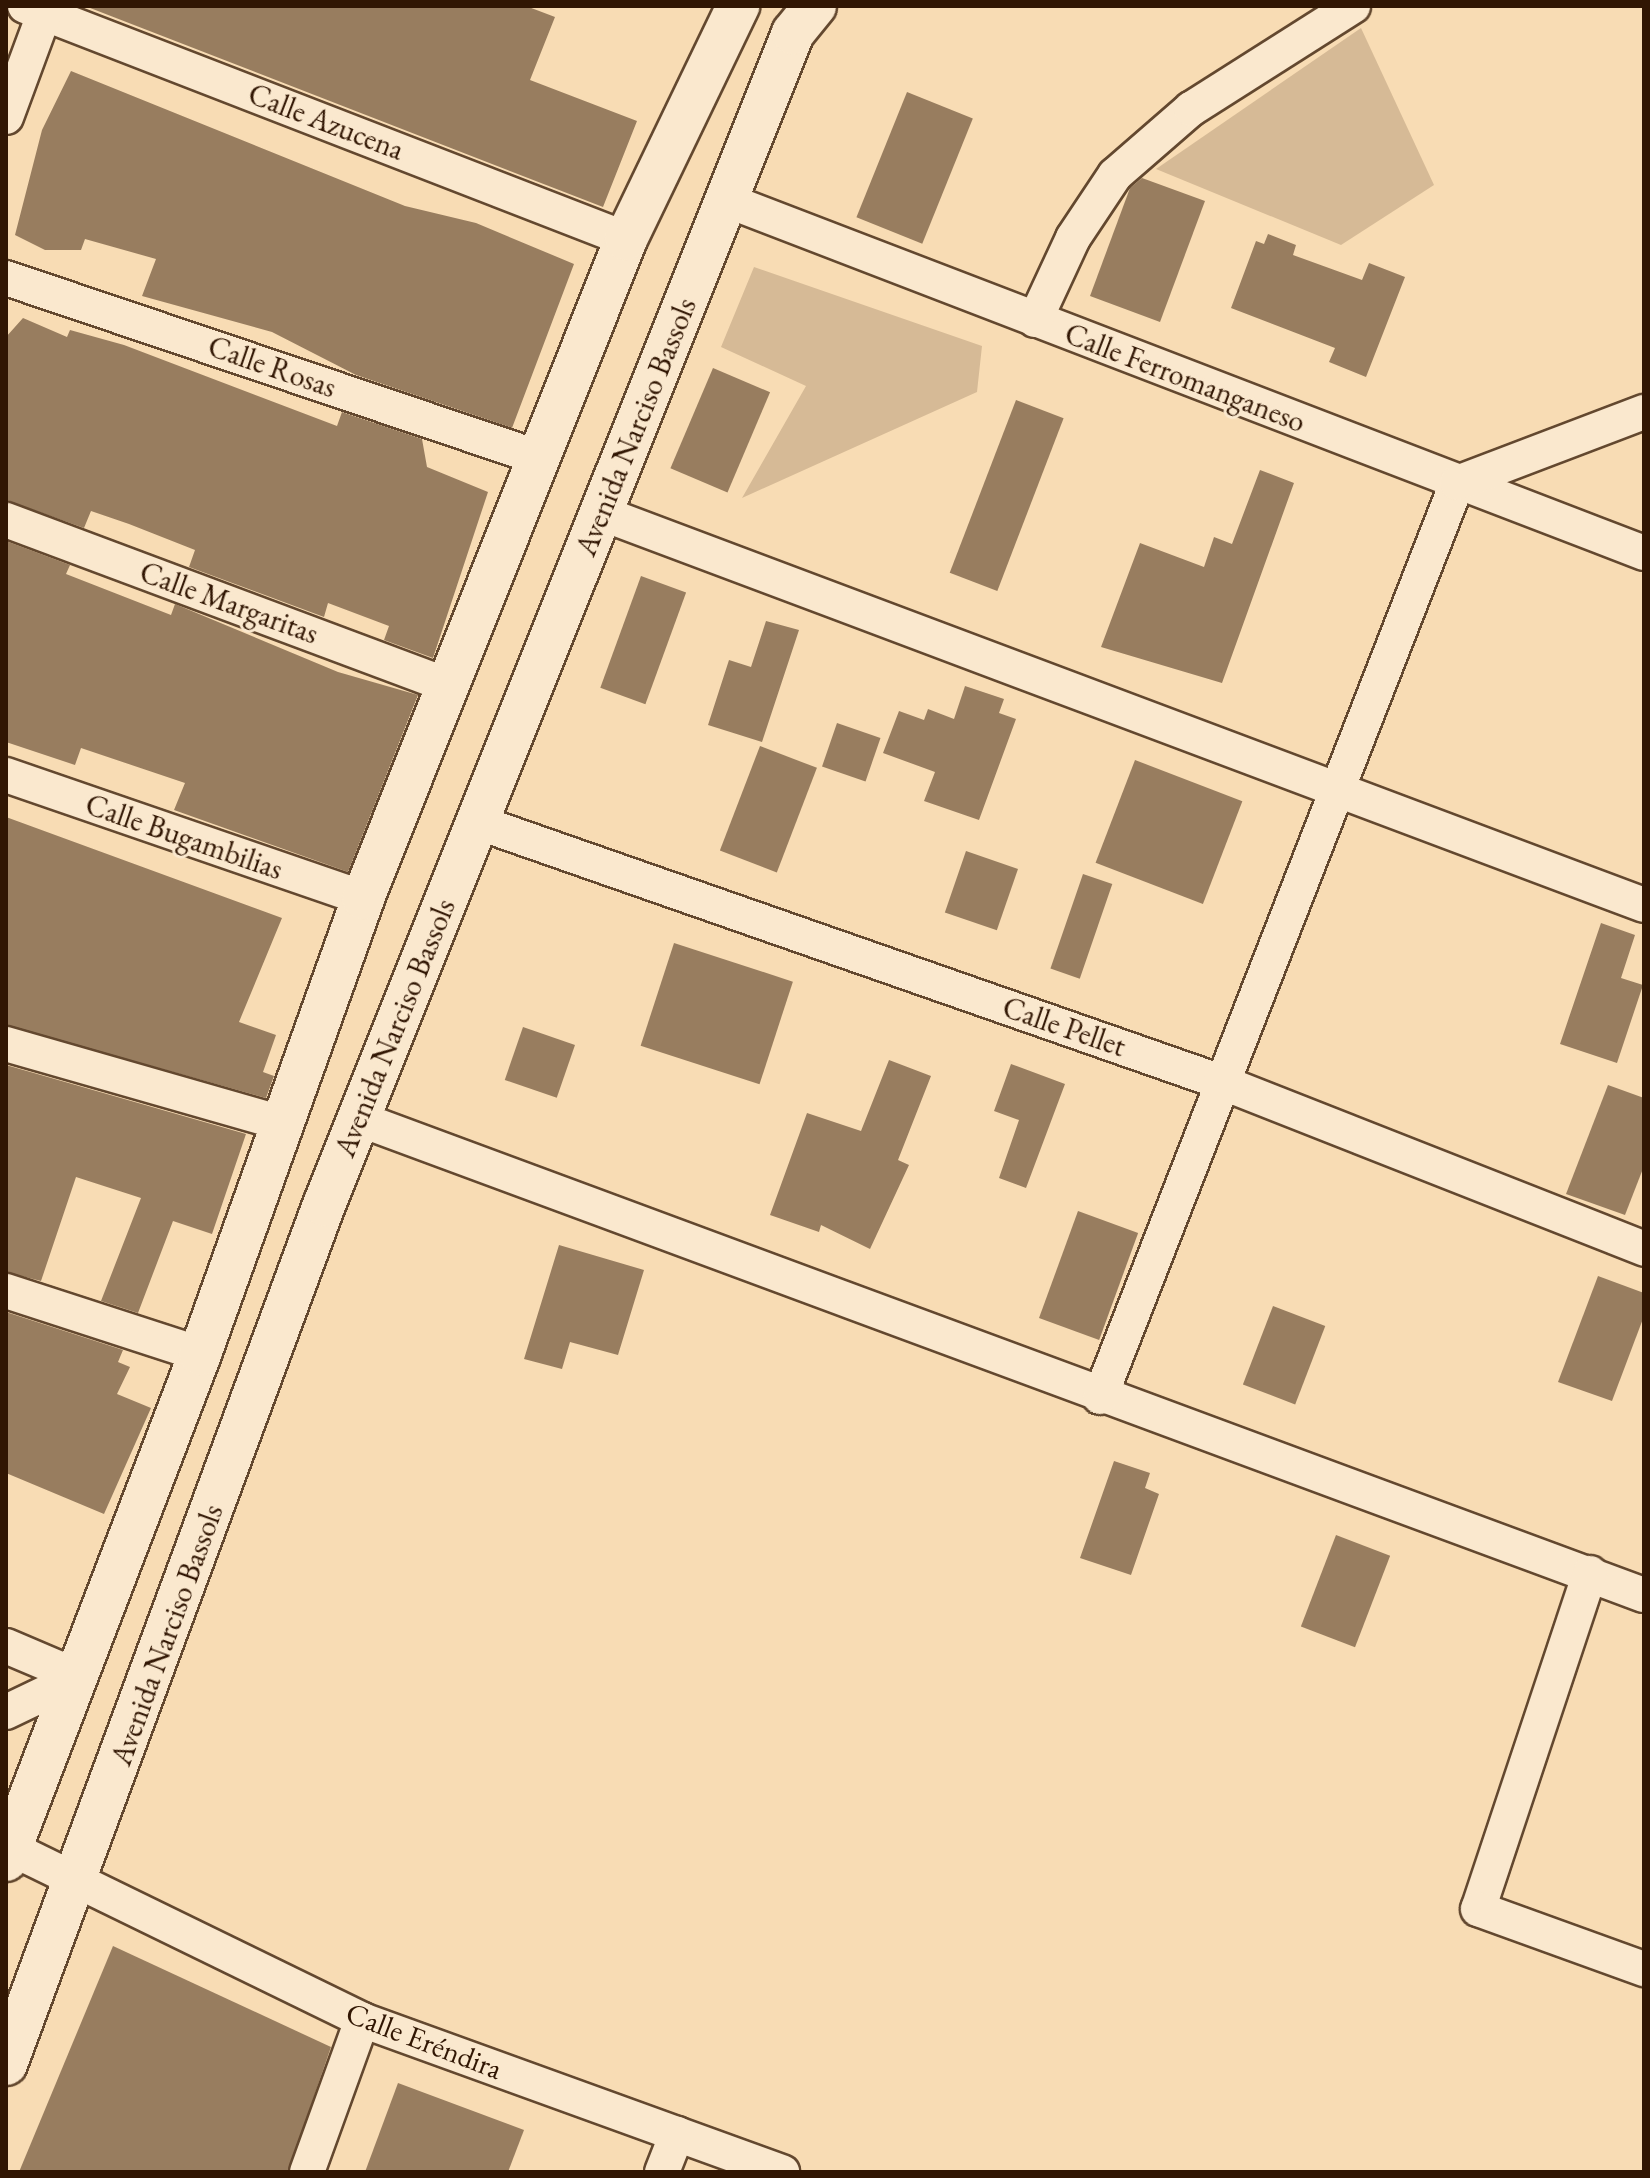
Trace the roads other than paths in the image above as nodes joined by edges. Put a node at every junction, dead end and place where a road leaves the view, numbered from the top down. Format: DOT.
graph roads {
  1 [pos="738,6"];
  2 [pos="815,6"];
  3 [pos="1353,6"];
  4 [pos="39,8"];
  5 [pos="6,117"];
  6 [pos="726,200"];
  7 [pos="626,239"];
  8 [pos="6,278"];
  9 [pos="1035,320"];
  10 [pos="1644,412"];
  11 [pos="537,457"];
  12 [pos="1457,483"];
  13 [pos="601,513"];
  14 [pos="6,520"];
  15 [pos="1644,553"];
  16 [pos="451,686"];
  17 [pos="6,775"];
  18 [pos="1334,787"];
  19 [pos="477,822"];
  20 [pos="363,898"];
  21 [pos="1644,905"];
  22 [pos="6,1044"];
  23 [pos="1221,1082"];
  24 [pos="359,1119"];
  25 [pos="278,1122"];
  26 [pos="1644,1249"];
  27 [pos="6,1291"];
  28 [pos="200,1354"];
  29 [pos="1100,1397"];
  30 [pos="1590,1573"];
  31 [pos="1644,1595"];
  32 [pos="6,1646"];
  33 [pos="79,1677"];
  34 [pos="6,1712"];
  35 [pos="8,1854"];
  36 [pos="78,1882"];
  37 [pos="1644,1969"];
  38 [pos="362,2020"];
  39 [pos="6,2064"];
  40 [pos="677,2134"];
  41 [pos="307,2172"];
  42 [pos="662,2172"];
  43 [pos="782,2172"];
  1 -- 7 [label="street"];
  2 -- 6 [label="street, Avenida Narciso Bassols"];
  3 -- 9 [label="street"];
  4 -- 5 [label="street"];
  4 -- 7 [label="street, Calle Azucena"];
  6 -- 9 [label="street, Calle Ferromanganeso"];
  6 -- 13 [label="street, Avenida Narciso Bassols"];
  7 -- 11 [label="street"];
  8 -- 11 [label="street, Calle Rosas"];
  9 -- 12 [label="street, Calle Ferromanganeso"];
  10 -- 12 [label="street"];
  11 -- 16 [label="street"];
  12 -- 15 [label="street, Calle Ferromanganeso"];
  12 -- 18 [label="street"];
  13 -- 18 [label="street"];
  13 -- 19 [label="street, Avenida Narciso Bassols"];
  14 -- 16 [label="street, Calle Margaritas"];
  16 -- 20 [label="street"];
  17 -- 20 [label="street, Calle Bugambilias"];
  18 -- 21 [label="street"];
  18 -- 23 [label="street"];
  19 -- 23 [label="street, Calle Pellet"];
  19 -- 24 [label="street, Avenida Narciso Bassols"];
  20 -- 25 [label="street"];
  22 -- 25 [label="street"];
  23 -- 26 [label="street, Calle Pellet"];
  23 -- 29 [label="street"];
  24 -- 29 [label="street"];
  24 -- 36 [label="street, Avenida Narciso Bassols"];
  25 -- 28 [label="street"];
  27 -- 28 [label="street"];
  28 -- 33 [label="street"];
  29 -- 30 [label="street"];
  30 -- 31 [label="street"];
  30 -- 37 [label="street"];
  32 -- 33 [label="street"];
  33 -- 34 [label="street"];
  33 -- 35 [label="street"];
  35 -- 36 [label="street, Calle Eréndira"];
  36 -- 38 [label="street, Calle Eréndira"];
  36 -- 39 [label="street, Avenida Narciso Bassols"];
  38 -- 40 [label="street, Calle Eréndira"];
  38 -- 41 [label="street"];
  40 -- 42 [label="street"];
  40 -- 43 [label="street, Calle Eréndira"];
}
